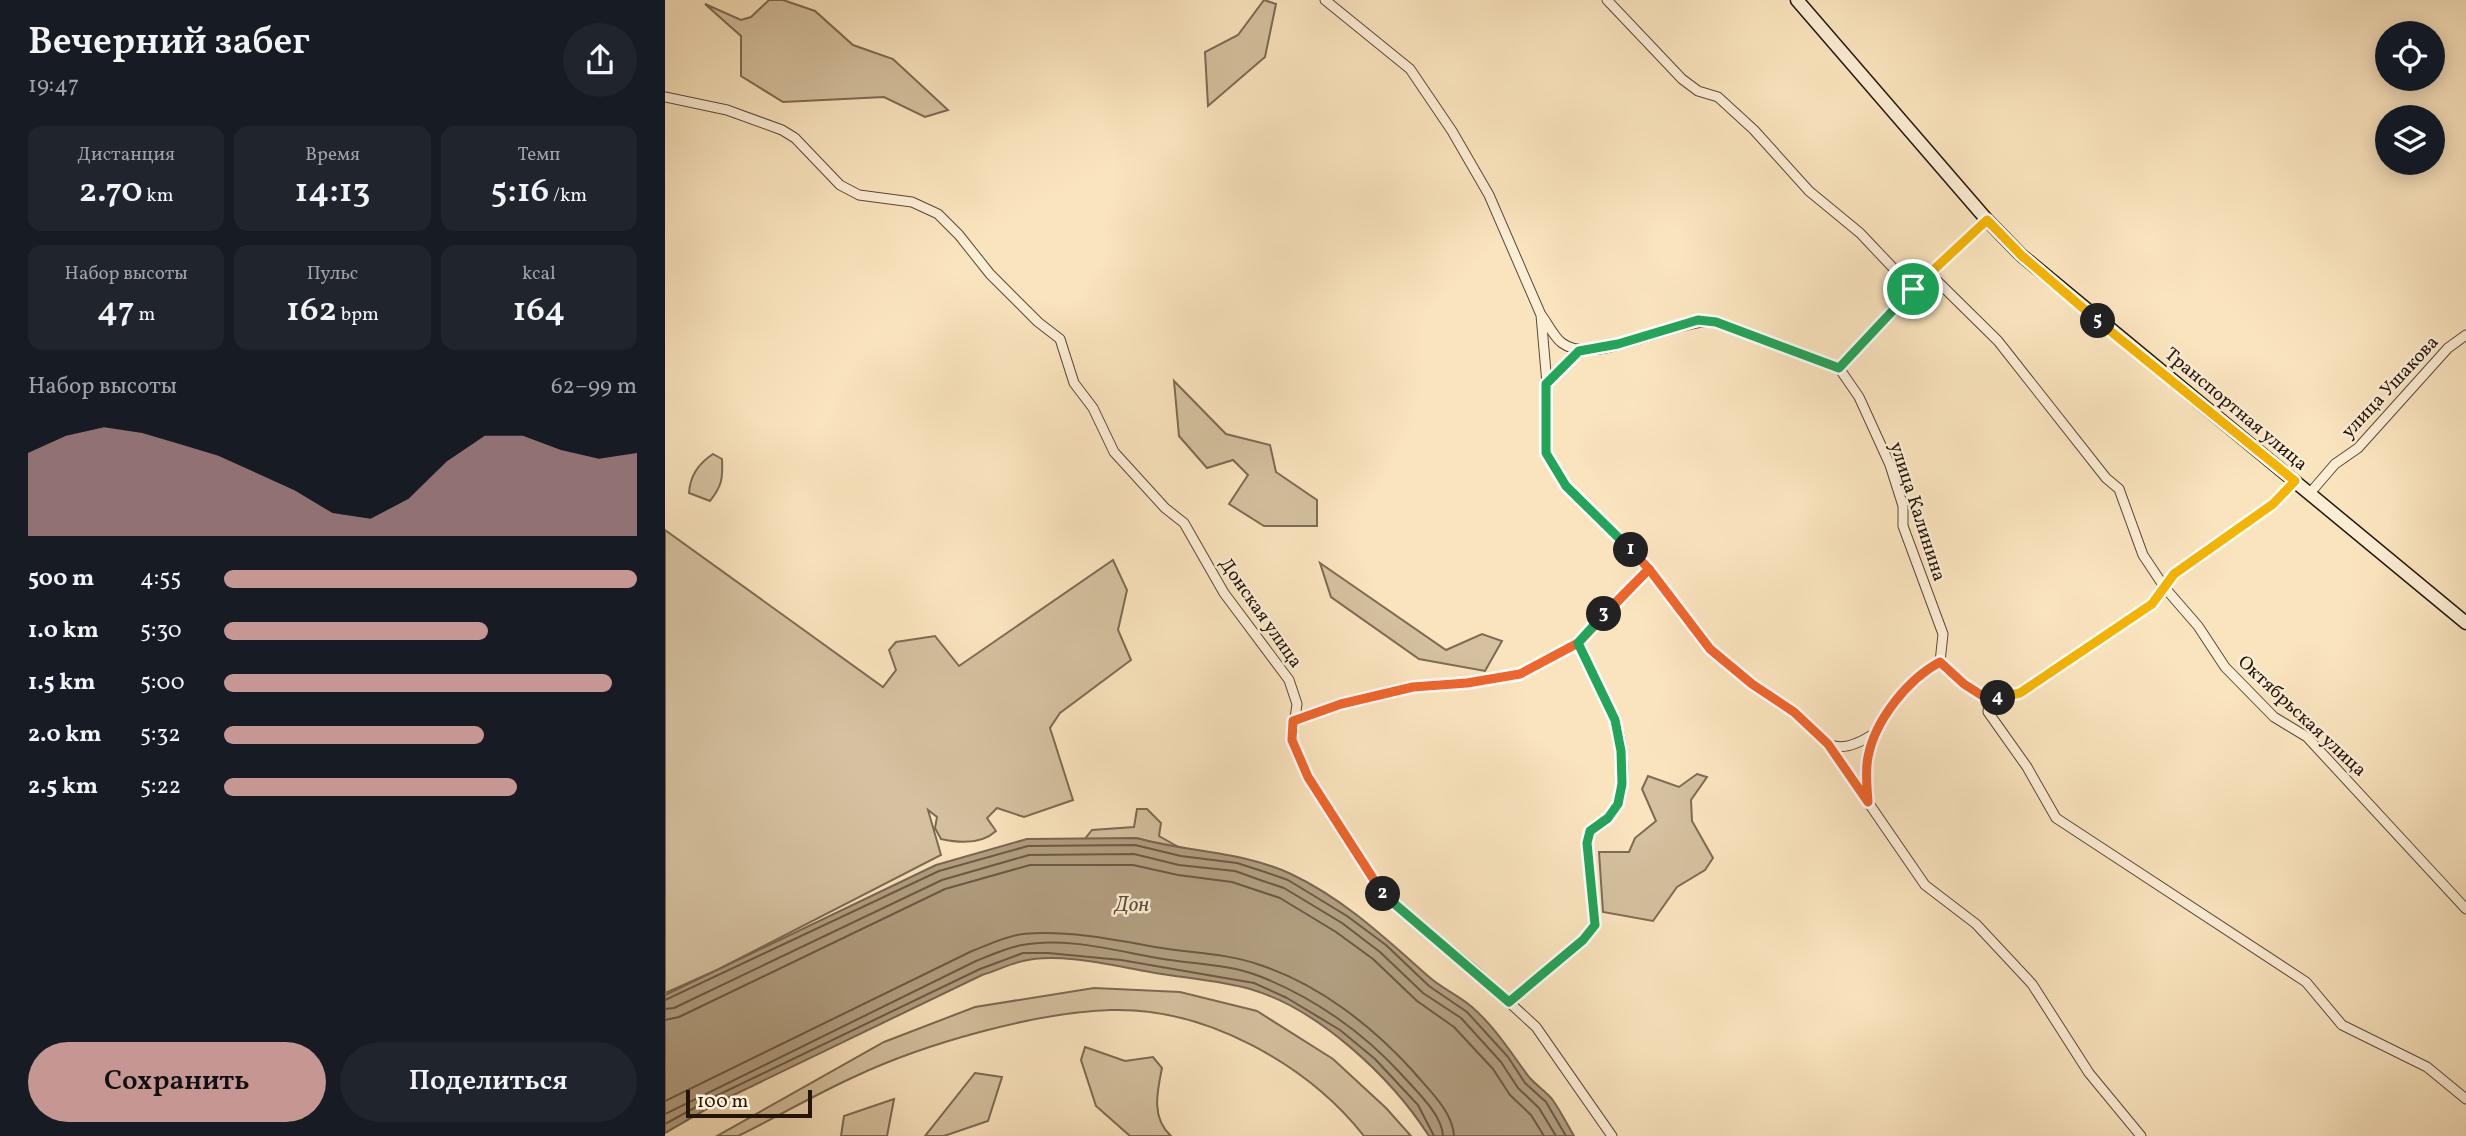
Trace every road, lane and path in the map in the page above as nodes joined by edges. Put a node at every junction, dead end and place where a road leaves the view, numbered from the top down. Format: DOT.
graph roads {
  1 [pos="1325,0"];
  2 [pos="1608,0"];
  3 [pos="1797,0"];
  4 [pos="669,99"];
  5 [pos="1987,220"];
  6 [pos="1929,273"];
  7 [pos="1913,289"];
  8 [pos="1541,315"];
  9 [pos="2466,335"];
  10 [pos="1579,351"];
  11 [pos="1839,368"];
  12 [pos="1546,384"];
  13 [pos="2295,481"];
  14 [pos="2310,493"];
  15 [pos="1649,569"];
  16 [pos="2165,588"];
  17 [pos="2466,623"];
  18 [pos="1578,643"];
  19 [pos="1940,662"];
  20 [pos="1989,700"];
  21 [pos="1293,721"];
  22 [pos="1875,733"];
  23 [pos="1828,744"];
  24 [pos="1868,802"];
  25 [pos="2466,909"];
  26 [pos="1509,1002"];
  27 [pos="2466,1099"];
  28 [pos="1612,1136"];
  29 [pos="2141,1136"];
  1 -- 8 [label="street"];
  2 -- 7 [label="street"];
  3 -- 5 [label="main road, Транспортная улица"];
  4 -- 21 [label="street, Донская улица"];
  5 -- 6 [label="street"];
  5 -- 13 [label="main road, Транспортная улица"];
  6 -- 7 [label="street"];
  6 -- 16 [label="street, Октябрьская улица"];
  7 -- 11 [label="street"];
  8 -- 10 [label="street"];
  8 -- 12 [label="street"];
  9 -- 14 [label="street, улица Ушакова"];
  10 -- 11 [label="street"];
  10 -- 12 [label="street"];
  11 -- 19 [label="street, улица Калинина"];
  12 -- 15 [label="street"];
  13 -- 14 [label="main road, Транспортная улица"];
  13 -- 16 [label="street"];
  14 -- 17 [label="main road, Транспортная улица"];
  15 -- 18 [label="street"];
  15 -- 23 [label="street"];
  16 -- 20 [label="street"];
  16 -- 25 [label="street, Октябрьская улица"];
  18 -- 21 [label="street"];
  18 -- 26 [label="street"];
  19 -- 20 [label="street"];
  19 -- 22 [label="street"];
  20 -- 27 [label="street"];
  21 -- 26 [label="street, Донская улица"];
  22 -- 23 [label="street"];
  22 -- 24 [label="street"];
  23 -- 24 [label="street"];
  24 -- 29 [label="street"];
  26 -- 28 [label="street, Донская улица"];
}
